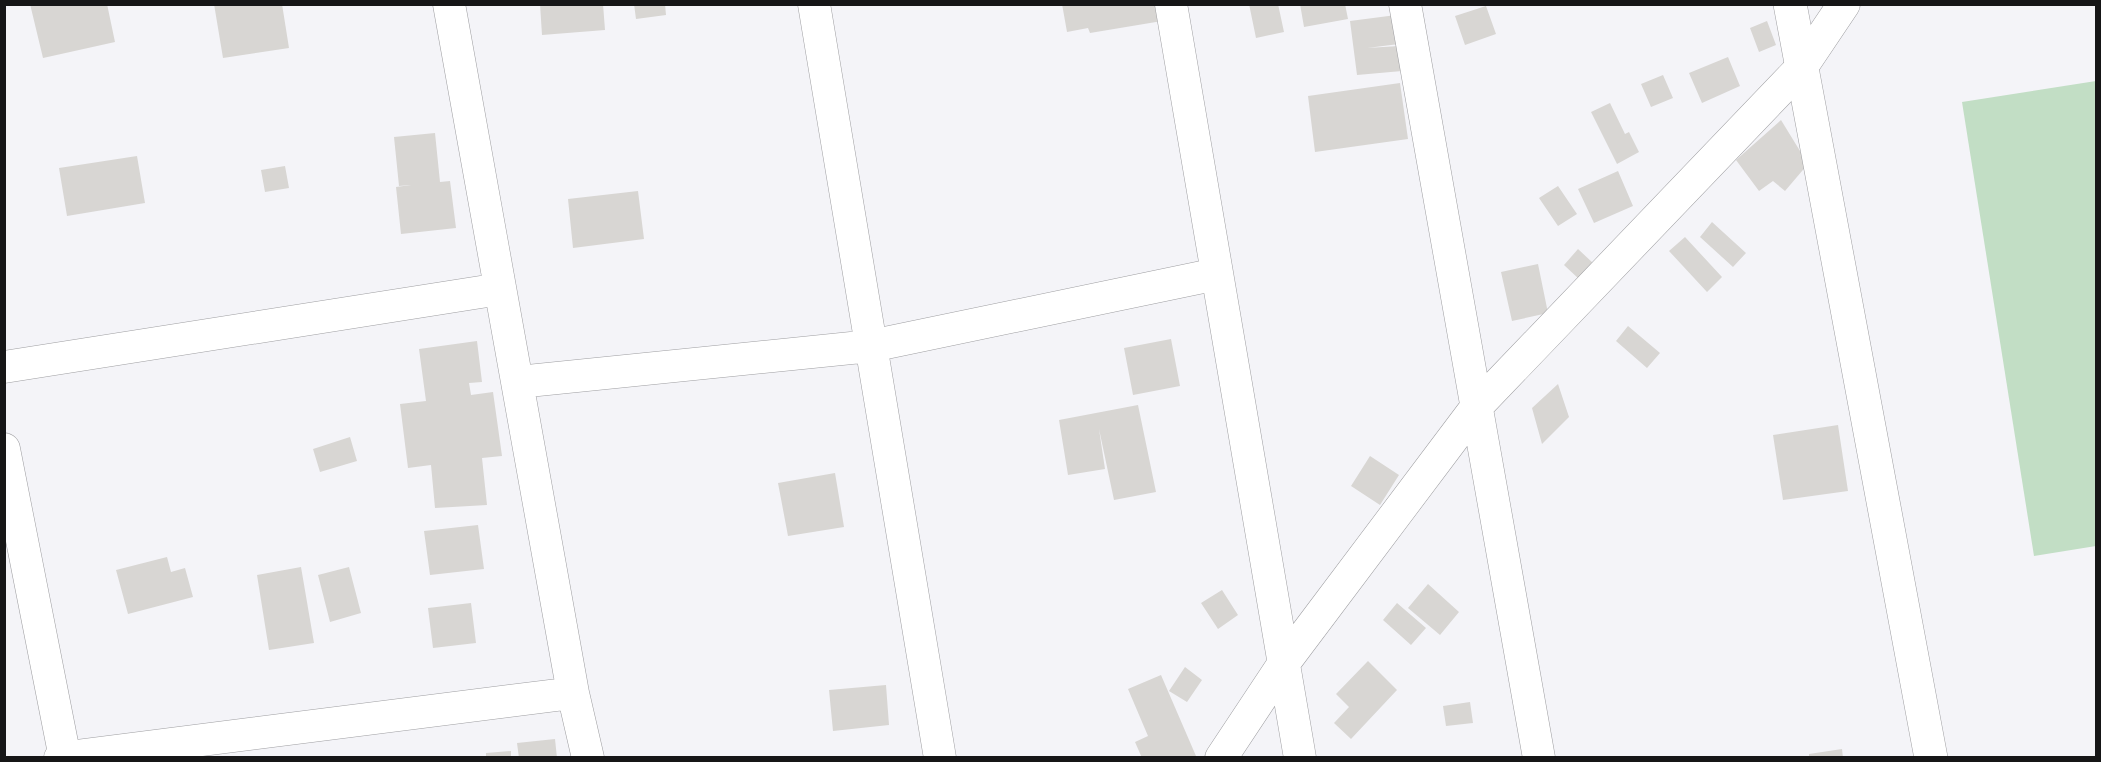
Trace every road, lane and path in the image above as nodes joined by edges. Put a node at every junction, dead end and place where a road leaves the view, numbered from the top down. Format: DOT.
graph roads {
  1 [pos="449,4"];
  2 [pos="814,4"];
  3 [pos="1171,4"];
  4 [pos="1405,4"];
  5 [pos="1790,4"];
  6 [pos="1844,4"];
  7 [pos="1801,68"];
  8 [pos="1217,274"];
  9 [pos="500,290"];
  10 [pos="871,346"];
  11 [pos="4,367"];
  12 [pos="518,382"];
  13 [pos="1478,405"];
  14 [pos="4,449"];
  15 [pos="1284,663"];
  16 [pos="573,693"];
  17 [pos="65,757"];
  18 [pos="60,758"];
  19 [pos="588,758"];
  20 [pos="940,758"];
  21 [pos="1221,758"];
  22 [pos="1300,758"];
  23 [pos="1539,758"];
  24 [pos="1931,758"];
  1 -- 9 [label="street"];
  2 -- 10 [label="street"];
  3 -- 8 [label="street"];
  4 -- 13 [label="street"];
  5 -- 7 [label="street"];
  6 -- 7 [label="street"];
  7 -- 13 [label="street"];
  7 -- 24 [label="street"];
  8 -- 10 [label="street"];
  8 -- 15 [label="street"];
  9 -- 11 [label="street"];
  9 -- 12 [label="street"];
  10 -- 12 [label="street"];
  10 -- 20 [label="street"];
  12 -- 16 [label="street"];
  13 -- 15 [label="street"];
  13 -- 23 [label="street"];
  14 -- 17 [label="street"];
  15 -- 21 [label="street"];
  15 -- 22 [label="street"];
  16 -- 17 [label="street"];
  16 -- 19 [label="street"];
  17 -- 18 [label="street"];
}
